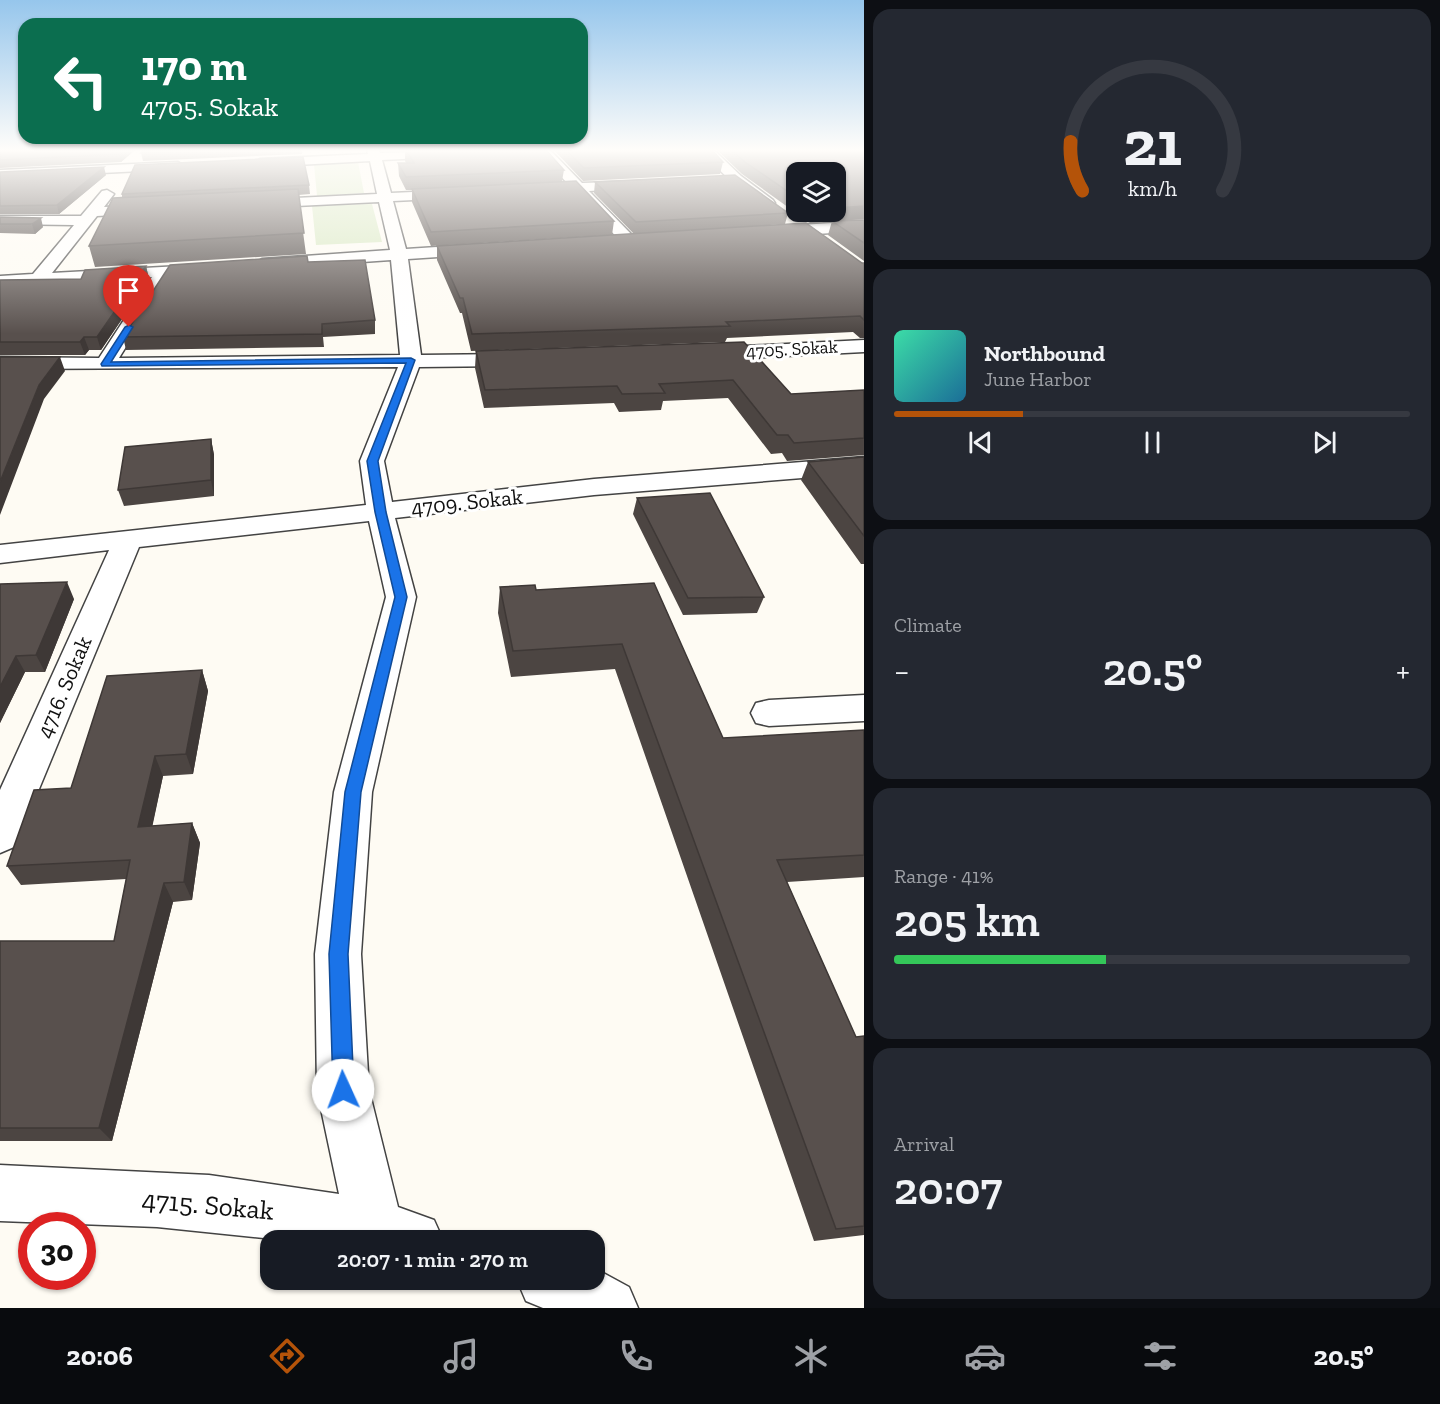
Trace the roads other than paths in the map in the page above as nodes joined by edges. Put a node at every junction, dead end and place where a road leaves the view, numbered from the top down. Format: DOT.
graph roads {
  1 [pos="94,211"];
  2 [pos="144,211"];
  3 [pos="387,211"];
  4 [pos="602,211"];
  5 [pos="778,211"];
  6 [pos="89,217"];
  7 [pos="0,220"];
  8 [pos="60,220"];
  9 [pos="864,226"];
  10 [pos="803,230"];
  11 [pos="756,233"];
  12 [pos="46,238"];
  13 [pos="605,242"];
  14 [pos="821,242"];
  15 [pos="494,248"];
  16 [pos="399,254"];
  17 [pos="25,263"];
  18 [pos="246,266"];
  19 [pos="222,267"];
  20 [pos="164,272"];
  21 [pos="38,279"];
  22 [pos="5,280"];
  23 [pos="864,346"];
  24 [pos="691,354"];
  25 [pos="411,360"];
  26 [pos="544,360"];
  27 [pos="0,363"];
  28 [pos="105,364"];
  29 [pos="864,465"];
  30 [pos="380,512"];
  31 [pos="128,540"];
  32 [pos="0,554"];
  33 [pos="864,708"];
  34 [pos="769,713"];
  35 [pos="0,835"];
  36 [pos="0,1193"];
  37 [pos="372,1230"];
  38 [pos="392,1230"];
  39 [pos="575,1290"];
  40 [pos="608,1308"];
  1 -- 6 [label="street"];
  2 -- 6 [label="street"];
  3 -- 16 [label="street"];
  4 -- 13 [label="street"];
  5 -- 10 [label="street"];
  6 -- 8 [label="street"];
  6 -- 21 [label="street"];
  7 -- 8 [label="street"];
  8 -- 12 [label="street"];
  9 -- 10 [label="street"];
  10 -- 11 [label="street"];
  10 -- 14 [label="street"];
  15 -- 16 [label="street"];
  16 -- 18 [label="street"];
  16 -- 25 [label="street"];
  17 -- 22 [label="street"];
  19 -- 20 [label="street"];
  20 -- 21 [label="street"];
  20 -- 28 [label="street"];
  21 -- 22 [label="street"];
  23 -- 24 [label="street, 4705. Sokak"];
  25 -- 26 [label="street"];
  25 -- 28 [label="street"];
  25 -- 30 [label="street"];
  27 -- 28 [label="street"];
  29 -- 30 [label="street, 4709. Sokak"];
  30 -- 31 [label="street, 4709. Sokak"];
  30 -- 38 [label="street"];
  31 -- 32 [label="street, 4709. Sokak"];
  31 -- 35 [label="street, 4716. Sokak"];
  33 -- 34 [label="street"];
  36 -- 37 [label="street, 4715. Sokak"];
  39 -- 40 [label="street"];
}
